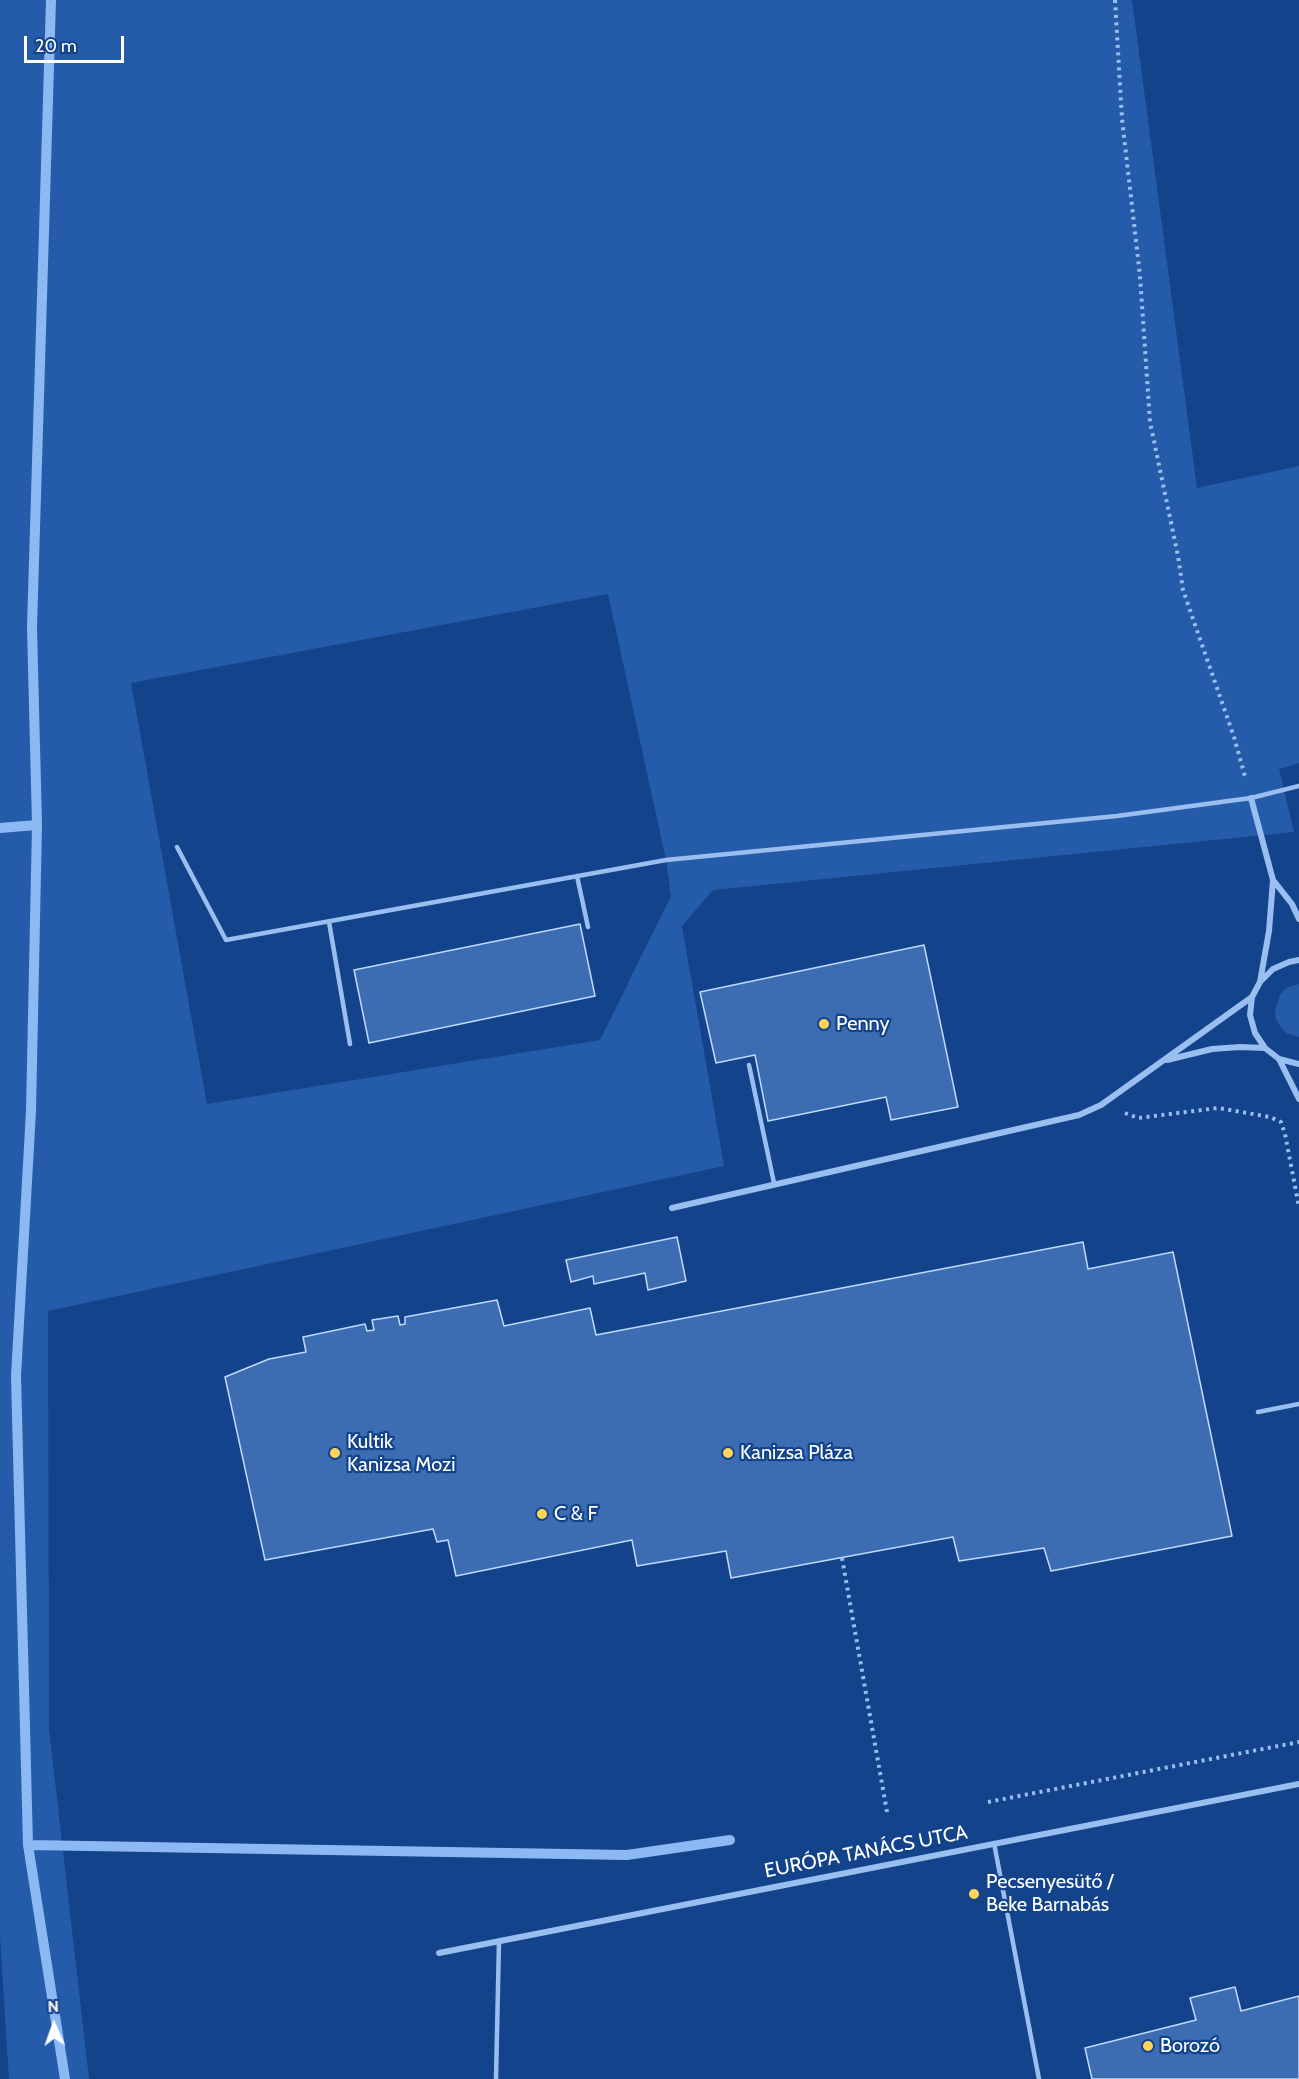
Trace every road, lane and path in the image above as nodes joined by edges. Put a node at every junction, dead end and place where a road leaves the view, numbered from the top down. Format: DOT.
graph roads {
  1 [pos="1114,0"];
  2 [pos="1299,786"];
  3 [pos="1251,798"];
  4 [pos="177,847"];
  5 [pos="577,876"];
  6 [pos="1273,880"];
  7 [pos="1299,919"];
  8 [pos="329,922"];
  9 [pos="588,927"];
  10 [pos="1299,960"];
  11 [pos="1260,982"];
  12 [pos="1252,997"];
  13 [pos="350,1044"];
  14 [pos="1265,1048"];
  15 [pos="1279,1059"];
  16 [pos="1164,1061"];
  17 [pos="1299,1064"];
  18 [pos="749,1065"];
  19 [pos="1299,1099"];
  20 [pos="1101,1105"];
  21 [pos="774,1183"];
  22 [pos="1299,1207"];
  23 [pos="672,1208"];
  24 [pos="1299,1404"];
  25 [pos="1258,1412"];
  26 [pos="843,1558"];
  27 [pos="1299,1742"];
  28 [pos="1299,1784"];
  29 [pos="988,1802"];
  30 [pos="887,1812"];
  31 [pos="994,1843"];
  32 [pos="499,1941"];
  33 [pos="439,1953"];
  34 [pos="496,2079"];
  35 [pos="1039,2079"];
  1 -- 3 [label="path"];
  2 -- 3 [label="lane"];
  3 -- 5 [label="lane"];
  3 -- 6 [label="street"];
  4 -- 8 [label="lane"];
  5 -- 8 [label="lane"];
  5 -- 9 [label="lane"];
  6 -- 7 [label="street"];
  6 -- 11 [label="street"];
  8 -- 13 [label="lane"];
  10 -- 11 [label="street"];
  11 -- 12 [label="street"];
  12 -- 14 [label="street"];
  12 -- 16 [label="street"];
  14 -- 15 [label="street"];
  14 -- 16 [label="street"];
  15 -- 17 [label="street"];
  15 -- 19 [label="street"];
  16 -- 20 [label="street"];
  18 -- 21 [label="lane"];
  20 -- 21 [label="street"];
  20 -- 22 [label="path"];
  21 -- 23 [label="street"];
  24 -- 25 [label="lane"];
  26 -- 30 [label="path"];
  27 -- 29 [label="path"];
  28 -- 31 [label="street, EURÓPA TANÁCS UTCA"];
  31 -- 32 [label="street, EURÓPA TANÁCS UTCA"];
  31 -- 35 [label="lane"];
  32 -- 33 [label="street, EURÓPA TANÁCS UTCA"];
  32 -- 34 [label="lane"];
}
